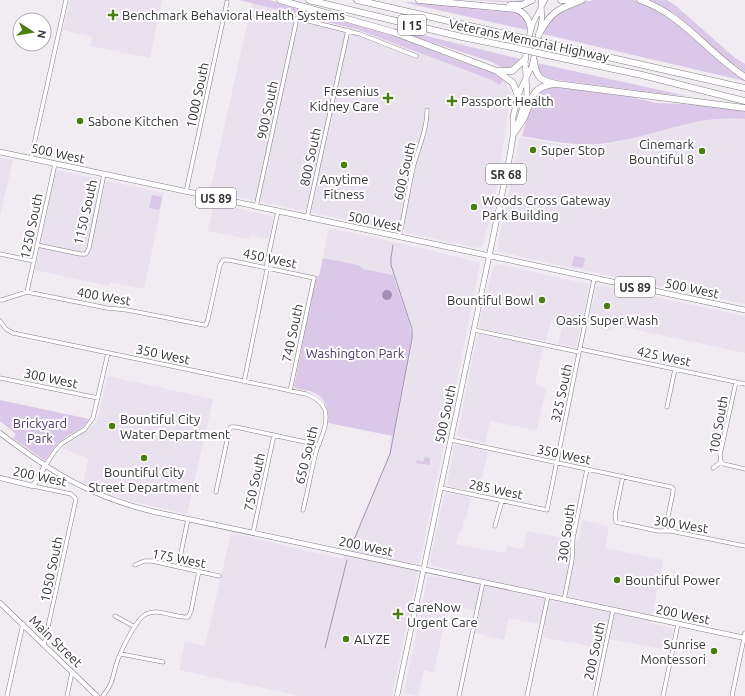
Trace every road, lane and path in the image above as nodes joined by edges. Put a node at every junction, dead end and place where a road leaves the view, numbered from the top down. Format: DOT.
graph roads {
  1 [pos="66,0"];
  2 [pos="280,0"];
  3 [pos="309,0"];
  4 [pos="357,0"];
  5 [pos="419,0"];
  6 [pos="532,0"];
  7 [pos="541,0"];
  8 [pos="545,0"];
  9 [pos="561,0"];
  10 [pos="574,0"];
  11 [pos="582,0"];
  12 [pos="640,0"];
  13 [pos="227,2"];
  14 [pos="489,6"];
  15 [pos="541,7"];
  16 [pos="531,28"];
  17 [pos="348,30"];
  18 [pos="540,34"];
  19 [pos="416,56"];
  20 [pos="525,59"];
  21 [pos="534,61"];
  22 [pos="498,71"];
  23 [pos="745,77"];
  24 [pos="526,78"];
  25 [pos="557,84"];
  26 [pos="745,88"];
  27 [pos="518,96"];
  28 [pos="745,101"];
  29 [pos="745,108"];
  30 [pos="427,110"];
  31 [pos="514,135"];
  32 [pos="0,152"];
  33 [pos="31,158"];
  34 [pos="55,164"];
  35 [pos="104,174"];
  36 [pos="186,192"];
  37 [pos="256,207"];
  38 [pos="278,211"];
  39 [pos="307,218"];
  40 [pos="399,237"];
  41 [pos="37,245"];
  42 [pos="0,254"];
  43 [pos="489,257"];
  44 [pos="34,261"];
  45 [pos="267,268"];
  46 [pos="314,278"];
  47 [pos="594,279"];
  48 [pos="28,292"];
  49 [pos="1,301"];
  50 [pos="745,310"];
  51 [pos="0,321"];
  52 [pos="206,325"];
  53 [pos="474,330"];
  54 [pos="579,350"];
  55 [pos="108,353"];
  56 [pos="675,369"];
  57 [pos="0,378"];
  58 [pos="244,382"];
  59 [pos="736,382"];
  60 [pos="745,384"];
  61 [pos="290,391"];
  62 [pos="98,398"];
  63 [pos="323,406"];
  64 [pos="667,408"];
  65 [pos="0,433"];
  66 [pos="274,435"];
  67 [pos="451,440"];
  68 [pos="319,445"];
  69 [pos="556,462"];
  70 [pos="721,462"];
  71 [pos="45,466"];
  72 [pos="712,468"];
  73 [pos="587,469"];
  74 [pos="745,469"];
  75 [pos="623,476"];
  76 [pos="0,478"];
  77 [pos="33,486"];
  78 [pos="441,488"];
  79 [pos="216,492"];
  80 [pos="75,497"];
  81 [pos="502,501"];
  82 [pos="303,510"];
  83 [pos="547,510"];
  84 [pos="188,519"];
  85 [pos="495,526"];
  86 [pos="665,531"];
  87 [pos="253,533"];
  88 [pos="745,546"];
  89 [pos="136,565"];
  90 [pos="178,567"];
  91 [pos="424,569"];
  92 [pos="199,572"];
  93 [pos="219,576"];
  94 [pos="483,582"];
  95 [pos="548,596"];
  96 [pos="564,600"];
  97 [pos="0,602"];
  98 [pos="613,610"];
  99 [pos="116,616"];
  100 [pos="23,624"];
  101 [pos="678,624"];
  102 [pos="135,627"];
  103 [pos="745,636"];
  104 [pos="44,645"];
  105 [pos="121,654"];
  106 [pos="163,662"];
  107 [pos="72,672"];
  108 [pos="7,696"];
  109 [pos="66,696"];
  110 [pos="97,696"];
  111 [pos="103,696"];
  112 [pos="397,696"];
  113 [pos="459,696"];
  114 [pos="527,696"];
  115 [pos="595,696"];
  116 [pos="663,696"];
  117 [pos="732,696"];
  1 -- 33 [label="street"];
  2 -- 22 [label="highway"];
  3 -- 28 [label="highway, Veterans Memorial Highway / I 15, bridge"];
  4 -- 26 [label="highway, Veterans Memorial Highway / I 15, bridge"];
  5 -- 14 [label="highway"];
  6 -- 14 [label="highway"];
  7 -- 15 [label="main road, 500 South / SR 68"];
  8 -- 15 [label="main road, 500 South / SR 68"];
  9 -- 10 [label="highway"];
  11 -- 18 [label="highway"];
  12 -- 23 [label="highway"];
  13 -- 36 [label="street, 1000 South"];
  14 -- 16 [label="highway"];
  15 -- 16 [label="main road, 500 South / SR 68"];
  15 -- 18 [label="main road, 500 South / SR 68"];
  16 -- 20 [label="main road, 500 South / SR 68"];
  17 -- 19 [label="street"];
  17 -- 37 [label="street, 900 South"];
  17 -- 39 [label="street, 800 South"];
  18 -- 21 [label="main road, 500 South / SR 68"];
  20 -- 22 [label="highway"];
  20 -- 24 [label="main road, 500 South / SR 68"];
  21 -- 24 [label="main road, 500 South / SR 68"];
  21 -- 25 [label="highway"];
  22 -- 27 [label="highway"];
  24 -- 27 [label="main road, 500 South / SR 68"];
  24 -- 31 [label="main road, 500 South / SR 68"];
  25 -- 29 [label="highway"];
  25 -- 31 [label="highway"];
  27 -- 31 [label="main road, 500 South / SR 68"];
  30 -- 40 [label="street, 600 South"];
  31 -- 43 [label="main road, 500 South / SR 68"];
  32 -- 33 [label="main road, 500 West / US 89"];
  33 -- 34 [label="main road, 500 West / US 89"];
  34 -- 35 [label="main road, 500 West / US 89"];
  34 -- 41 [label="street, 1250 South"];
  35 -- 36 [label="main road, 500 West / US 89"];
  35 -- 41 [label="street, 1150 South"];
  36 -- 37 [label="main road, 500 West / US 89"];
  37 -- 38 [label="main road, 500 West / US 89"];
  38 -- 39 [label="main road, 500 West / US 89"];
  38 -- 45 [label="street"];
  39 -- 40 [label="main road, 500 West / US 89"];
  40 -- 43 [label="main road, 500 West / US 89"];
  41 -- 44 [label="street, 1250 South"];
  42 -- 44 [label="street"];
  43 -- 47 [label="main road, 500 West / US 89"];
  43 -- 53 [label="main road, 500 South / SR 68"];
  44 -- 48 [label="street, 1250 South"];
  45 -- 46 [label="street, 450 West"];
  45 -- 52 [label="street, 450 West"];
  45 -- 58 [label="street"];
  46 -- 61 [label="street, 740 South"];
  47 -- 50 [label="main road, 500 West / US 89"];
  47 -- 54 [label="street, 325 South"];
  48 -- 49 [label="street, 400 West"];
  48 -- 52 [label="street, 400 West"];
  51 -- 55 [label="street, 350 West"];
  53 -- 54 [label="street, 425 West"];
  53 -- 67 [label="main road, 500 South / SR 68"];
  54 -- 56 [label="street, 425 West"];
  54 -- 69 [label="street, 325 South"];
  55 -- 58 [label="street, 350 West"];
  55 -- 62 [label="street"];
  56 -- 59 [label="street, 425 West"];
  56 -- 64 [label="street"];
  57 -- 62 [label="street, 300 West"];
  58 -- 61 [label="street, 350 West"];
  59 -- 60 [label="street, 425 West"];
  59 -- 70 [label="street, 100 South"];
  61 -- 63 [label="street, 350 West"];
  62 -- 71 [label="street"];
  63 -- 68 [label="street, 650 South"];
  65 -- 71 [label="main road, 200 West"];
  66 -- 68 [label="street"];
  66 -- 79 [label="street"];
  66 -- 87 [label="street, 750 South"];
  67 -- 69 [label="street, 350 West"];
  67 -- 78 [label="main road, 500 South / SR 68"];
  68 -- 82 [label="street, 650 South"];
  69 -- 73 [label="street, 350 West"];
  69 -- 83 [label="street, 325 South"];
  70 -- 72 [label="street, 100 South"];
  70 -- 74 [label="street"];
  71 -- 77 [label="main road"];
  71 -- 84 [label="main road, 200 West"];
  73 -- 75 [label="street, 350 West"];
  73 -- 96 [label="street, 300 South"];
  75 -- 86 [label="street, 350 West"];
  75 -- 86 [label="street, 300 West"];
  76 -- 77 [label="main road, 200 West"];
  77 -- 80 [label="street, 200 West"];
  78 -- 81 [label="street, 285 West"];
  78 -- 91 [label="main road, 500 South / SR 68"];
  80 -- 104 [label="street, 1050 South"];
  81 -- 83 [label="street, 285 West"];
  81 -- 85 [label="street"];
  84 -- 87 [label="main road, 200 West"];
  84 -- 90 [label="street"];
  86 -- 88 [label="street, 300 West"];
  87 -- 91 [label="main road, 200 West"];
  89 -- 90 [label="street, 175 West"];
  90 -- 92 [label="street, 175 West"];
  91 -- 94 [label="main road, 200 West"];
  91 -- 112 [label="main road, 500 South"];
  92 -- 93 [label="street, 175 West"];
  92 -- 102 [label="street"];
  94 -- 95 [label="main road, 200 West"];
  94 -- 113 [label="street"];
  95 -- 96 [label="main road, 200 West"];
  95 -- 114 [label="street"];
  96 -- 98 [label="main road, 200 West"];
  97 -- 100 [label="main road, Main Street"];
  98 -- 101 [label="main road, 200 West"];
  98 -- 115 [label="street, 200 South"];
  99 -- 102 [label="street"];
  100 -- 104 [label="main road, Main Street"];
  100 -- 108 [label="street"];
  101 -- 103 [label="main road, 200 West"];
  101 -- 116 [label="street"];
  102 -- 105 [label="street"];
  103 -- 117 [label="street"];
  104 -- 107 [label="main road, Main Street"];
  105 -- 106 [label="street"];
  105 -- 111 [label="street"];
  107 -- 109 [label="street"];
  107 -- 110 [label="main road, Main Street"];
}
